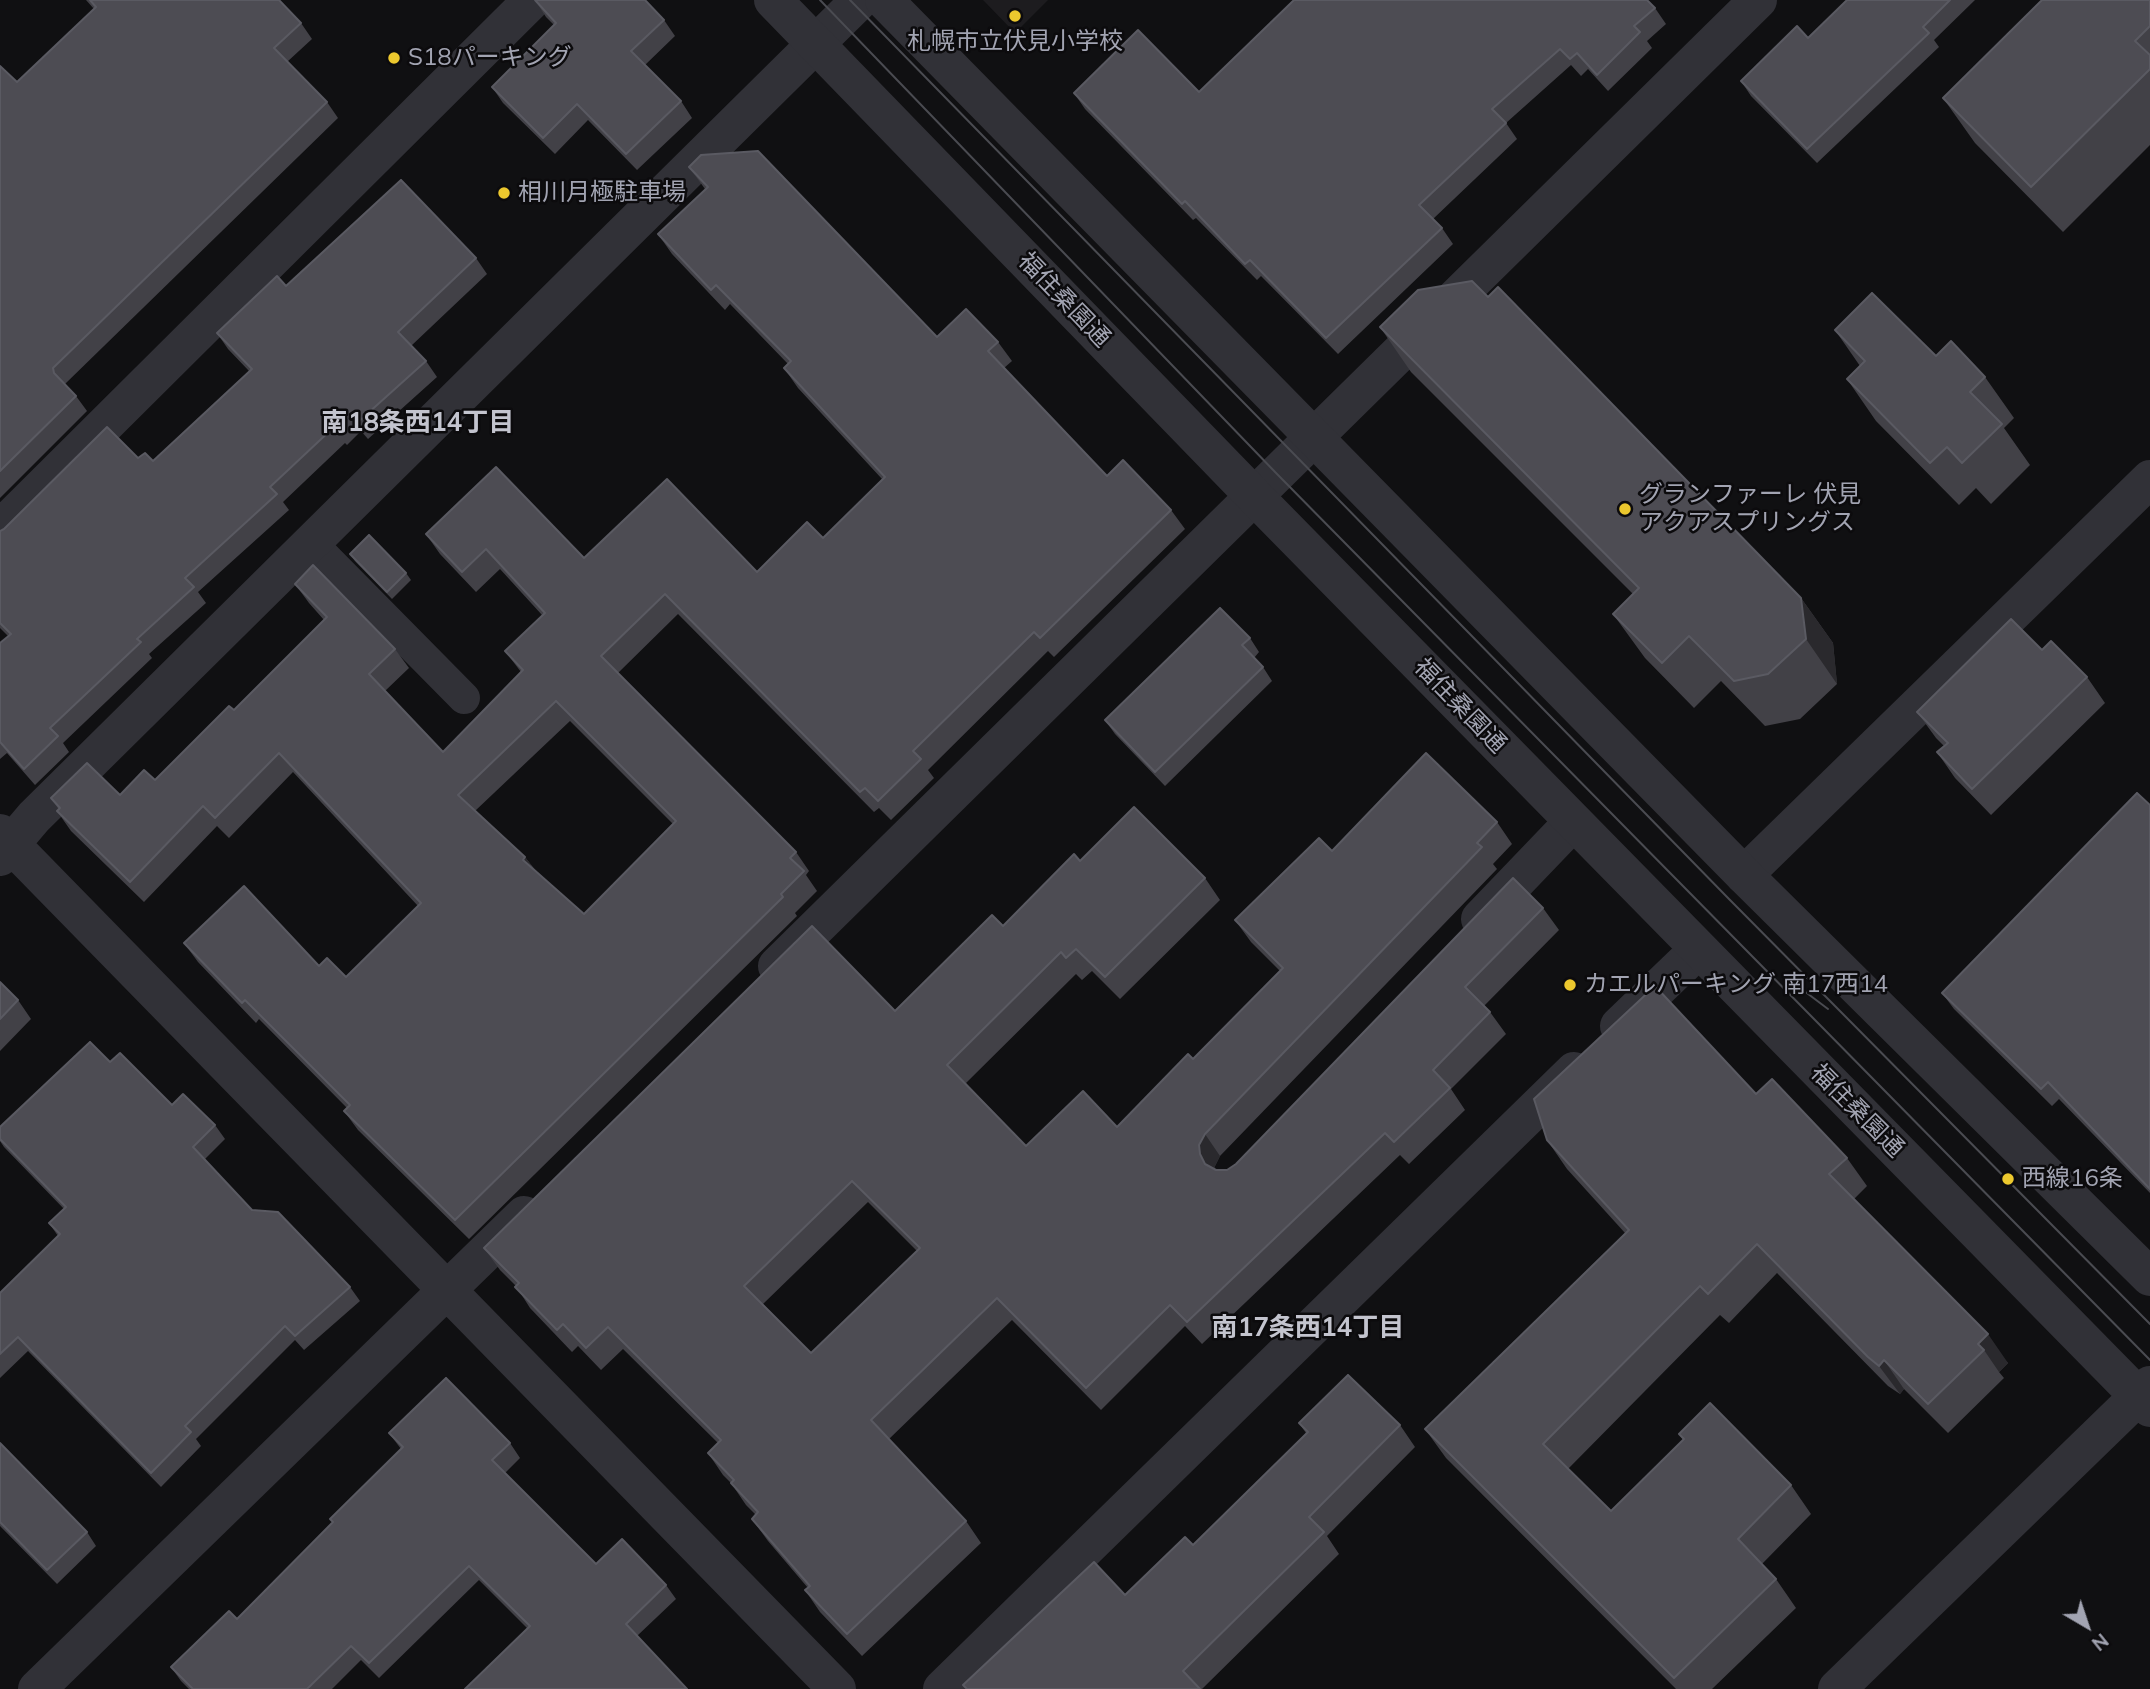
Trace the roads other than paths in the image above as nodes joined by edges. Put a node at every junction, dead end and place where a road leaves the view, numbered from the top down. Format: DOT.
graph roads {
  1 [pos="532,0"];
  2 [pos="774,0"];
  3 [pos="860,0"];
  4 [pos="884,0"];
  5 [pos="1758,0"];
  6 [pos="817,44"];
  7 [pos="1313,438"];
  8 [pos="2150,479"];
  9 [pos="1254,496"];
  10 [pos="0,529"];
  11 [pos="311,543"];
  12 [pos="464,698"];
  13 [pos="1573,822"];
  14 [pos="4,845"];
  15 [pos="1744,875"];
  16 [pos="1457,942"];
  17 [pos="1698,950"];
  18 [pos="748,995"];
  19 [pos="549,1190"];
  20 [pos="2150,1278"];
  21 [pos="447,1291"];
  22 [pos="2146,1397"];
  23 [pos="37,1689"];
  24 [pos="837,1689"];
  25 [pos="942,1689"];
  26 [pos="1837,1689"];
  1 -- 10 [label="street"];
  2 -- 6 [label="street, 福住桑園通"];
  3 -- 6 [label="street"];
  4 -- 7 [label="street"];
  5 -- 7 [label="street"];
  6 -- 9 [label="street, 福住桑園通"];
  6 -- 11 [label="street"];
  7 -- 9 [label="street"];
  7 -- 15 [label="street"];
  8 -- 15 [label="street"];
  9 -- 13 [label="street, 福住桑園通"];
  9 -- 18 [label="street"];
  11 -- 12 [label="lane"];
  11 -- 14 [label="street"];
  13 -- 16 [label="street"];
  13 -- 17 [label="street, 福住桑園通"];
  14 -- 21 [label="street"];
  15 -- 20 [label="street"];
  17 -- 22 [label="street, 福住桑園通"];
  17 -- 25 [label="street"];
  19 -- 21 [label="street"];
  21 -- 23 [label="street"];
  21 -- 24 [label="street"];
  22 -- 26 [label="street"];
}
